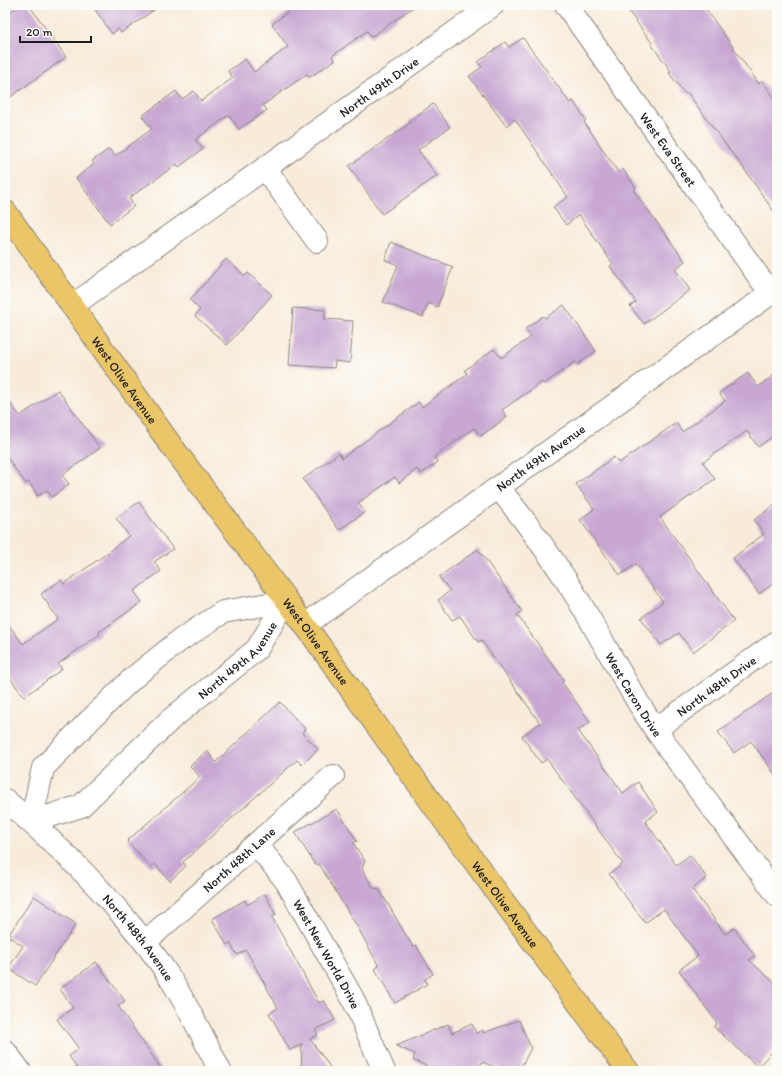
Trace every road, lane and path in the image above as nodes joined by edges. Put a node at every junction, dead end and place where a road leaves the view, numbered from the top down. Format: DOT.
graph roads {
  1 [pos="493,5"];
  2 [pos="566,5"];
  3 [pos="264,168"];
  4 [pos="5,211"];
  5 [pos="317,241"];
  6 [pos="774,291"];
  7 [pos="72,306"];
  8 [pos="499,488"];
  9 [pos="286,601"];
  10 [pos="305,626"];
  11 [pos="777,642"];
  12 [pos="656,729"];
  13 [pos="333,776"];
  14 [pos="5,800"];
  15 [pos="31,822"];
  16 [pos="257,845"];
  17 [pos="777,895"];
  18 [pos="145,942"];
  19 [pos="5,1051"];
  20 [pos="20,1071"];
  21 [pos="220,1071"];
  22 [pos="384,1071"];
  23 [pos="628,1071"];
  1 -- 3 [label="street, North 49th Drive"];
  2 -- 6 [label="street, West Eva Street"];
  3 -- 5 [label="street"];
  3 -- 7 [label="street, North 49th Drive"];
  4 -- 7 [label="main road, West Olive Avenue"];
  6 -- 8 [label="street, North 49th Avenue"];
  7 -- 9 [label="main road, West Olive Avenue"];
  8 -- 10 [label="street, North 49th Avenue"];
  8 -- 12 [label="street, West Caron Drive"];
  9 -- 10 [label="main road, West Olive Avenue"];
  9 -- 15 [label="street, North 49th Avenue"];
  9 -- 15 [label="street, North 49th Avenue"];
  10 -- 23 [label="main road, West Olive Avenue"];
  11 -- 12 [label="street, North 48th Drive"];
  12 -- 17 [label="street, West Caron Drive"];
  13 -- 16 [label="street, North 48th Lane"];
  14 -- 15 [label="street, North 48th Avenue"];
  15 -- 18 [label="street, North 48th Avenue"];
  16 -- 18 [label="street, North 48th Lane"];
  16 -- 22 [label="street, West New World Drive"];
  18 -- 21 [label="street, North 48th Avenue"];
  19 -- 20 [label="street"];
}
